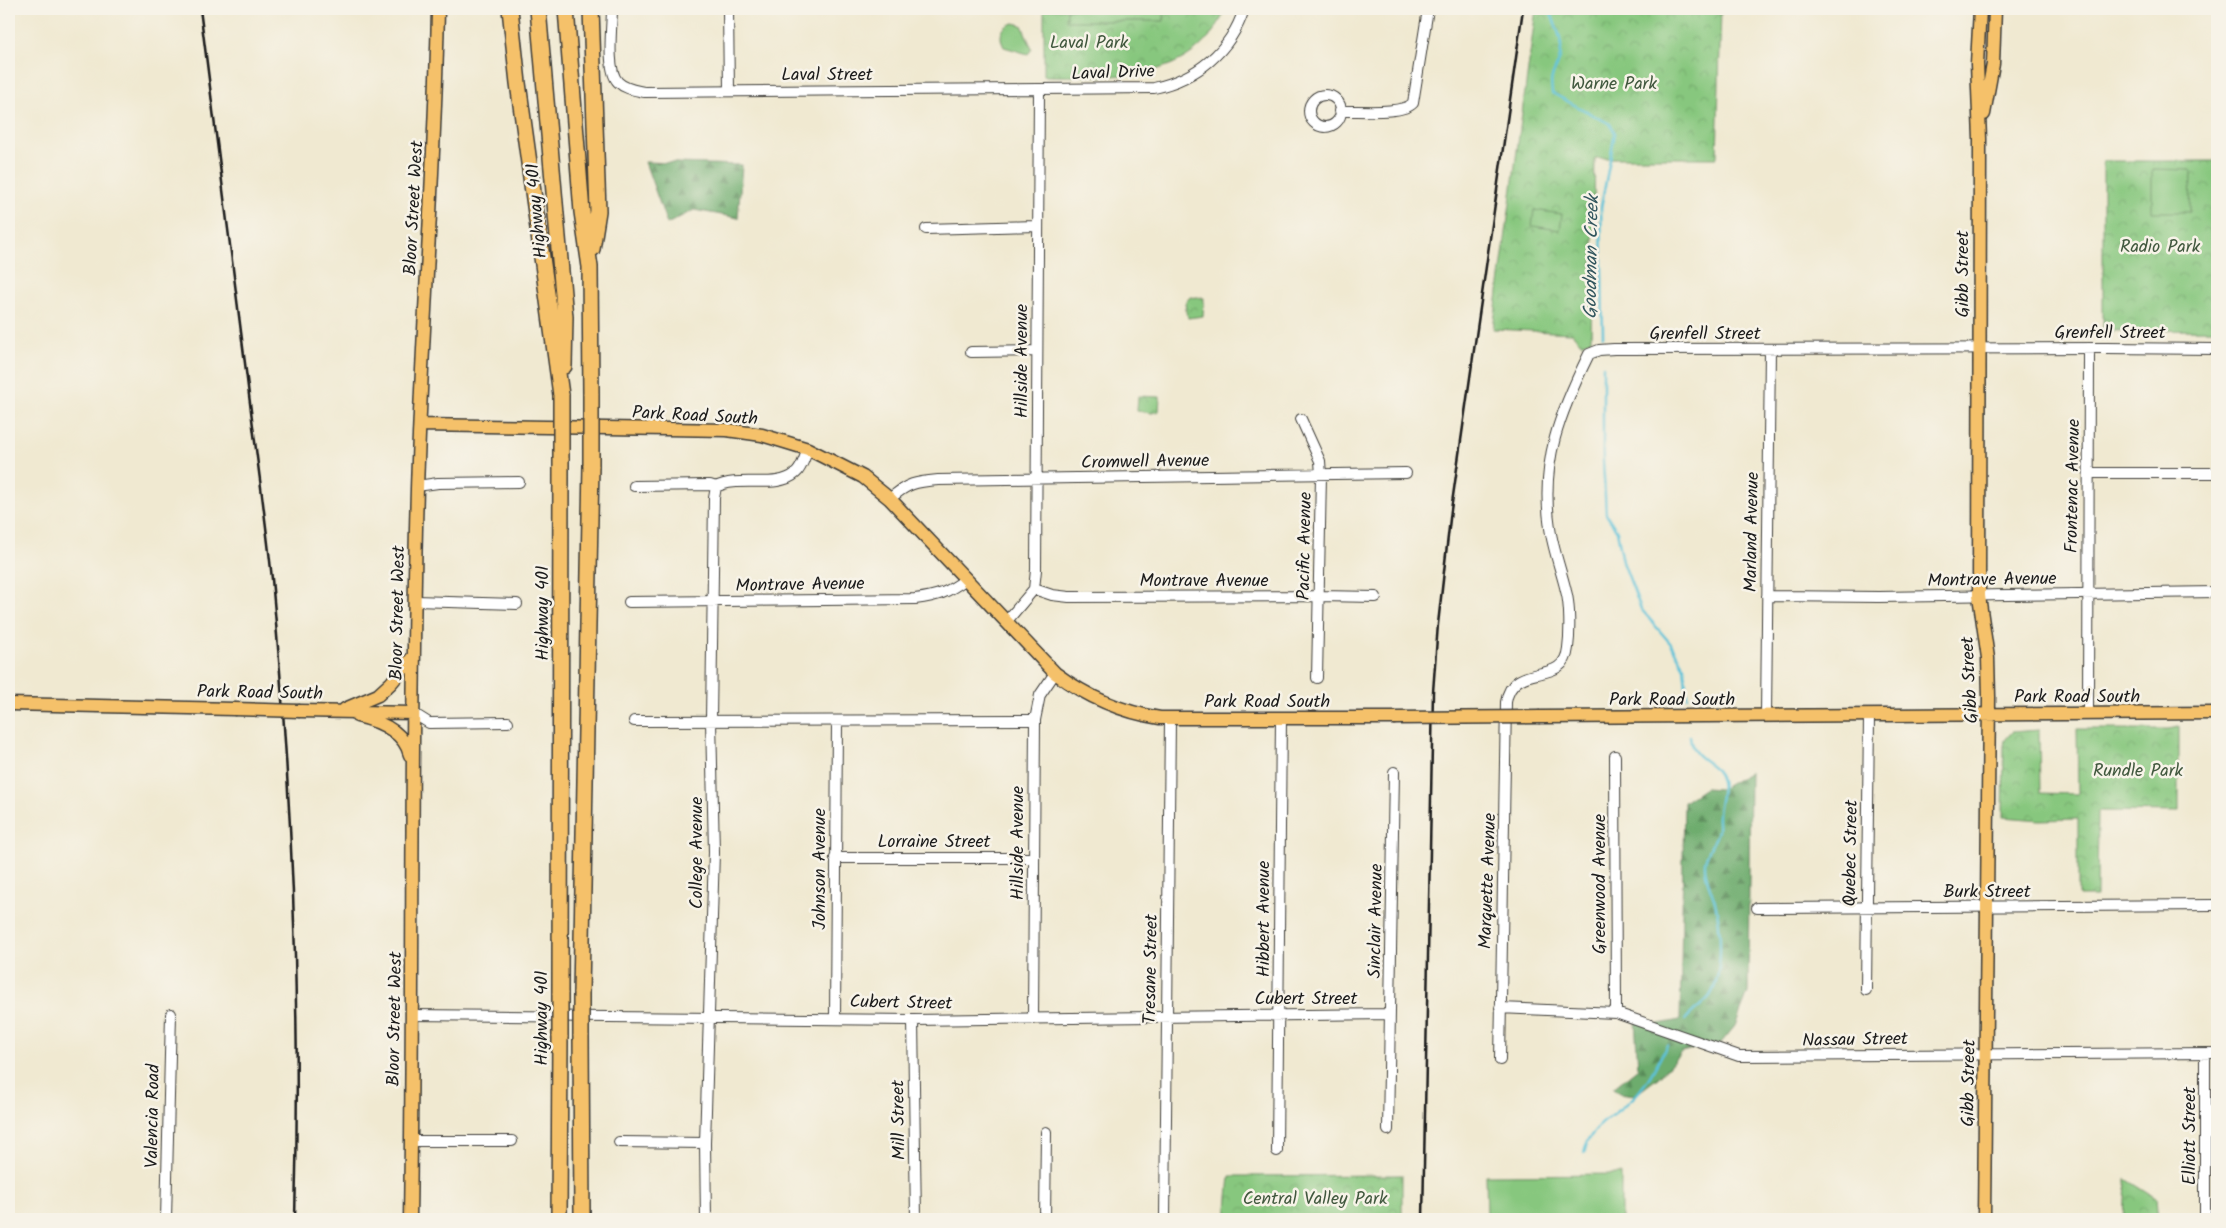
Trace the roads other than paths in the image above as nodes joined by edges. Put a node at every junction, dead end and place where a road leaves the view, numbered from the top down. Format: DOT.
graph roads {
  1 [pos="438,9"];
  2 [pos="510,9"];
  3 [pos="538,9"];
  4 [pos="566,9"];
  5 [pos="591,9"];
  6 [pos="612,9"];
  7 [pos="728,9"];
  8 [pos="1244,9"];
  9 [pos="1428,9"];
  10 [pos="1980,9"];
  11 [pos="1995,9"];
  12 [pos="1039,90"];
  13 [pos="728,91"];
  14 [pos="1340,111"];
  15 [pos="1980,139"];
  16 [pos="1037,226"];
  17 [pos="926,229"];
  18 [pos="590,267"];
  19 [pos="1980,348"];
  20 [pos="2089,348"];
  21 [pos="1770,349"];
  22 [pos="2217,349"];
  23 [pos="1037,351"];
  24 [pos="971,352"];
  25 [pos="561,395"];
  26 [pos="1301,419"];
  27 [pos="420,425"];
  28 [pos="808,449"];
  29 [pos="1406,473"];
  30 [pos="2217,473"];
  31 [pos="2089,474"];
  32 [pos="1321,475"];
  33 [pos="1038,478"];
  34 [pos="519,482"];
  35 [pos="417,486"];
  36 [pos="634,486"];
  37 [pos="716,487"];
  38 [pos="890,499"];
  39 [pos="966,579"];
  40 [pos="1034,589"];
  41 [pos="2217,592"];
  42 [pos="2087,594"];
  43 [pos="1320,596"];
  44 [pos="1767,596"];
  45 [pos="1979,596"];
  46 [pos="1376,597"];
  47 [pos="414,601"];
  48 [pos="629,602"];
  49 [pos="712,602"];
  50 [pos="517,604"];
  51 [pos="1006,622"];
  52 [pos="413,657"];
  53 [pos="1055,673"];
  54 [pos="1317,678"];
  55 [pos="1506,702"];
  56 [pos="9,704"];
  57 [pos="340,711"];
  58 [pos="413,713"];
  59 [pos="2217,713"];
  60 [pos="1989,714"];
  61 [pos="2088,714"];
  62 [pos="1766,716"];
  63 [pos="1869,716"];
  64 [pos="1281,718"];
  65 [pos="1170,719"];
  66 [pos="1035,720"];
  67 [pos="634,721"];
  68 [pos="711,721"];
  69 [pos="837,721"];
  70 [pos="508,722"];
  71 [pos="1615,756"];
  72 [pos="413,765"];
  73 [pos="1394,772"];
  74 [pos="835,858"];
  75 [pos="1033,858"];
  76 [pos="2217,905"];
  77 [pos="1987,907"];
  78 [pos="1757,908"];
  79 [pos="1866,908"];
  80 [pos="1866,990"];
  81 [pos="1500,1008"];
  82 [pos="1616,1013"];
  83 [pos="171,1014"];
  84 [pos="1390,1014"];
  85 [pos="411,1015"];
  86 [pos="1279,1015"];
  87 [pos="1166,1016"];
  88 [pos="835,1018"];
  89 [pos="709,1019"];
  90 [pos="1033,1019"];
  91 [pos="913,1020"];
  92 [pos="2217,1053"];
  93 [pos="1986,1054"];
  94 [pos="2205,1054"];
  95 [pos="1500,1060"];
  96 [pos="1388,1130"];
  97 [pos="1046,1132"];
  98 [pos="411,1141"];
  99 [pos="512,1141"];
  100 [pos="619,1142"];
  101 [pos="705,1144"];
  102 [pos="1277,1151"];
  103 [pos="166,1219"];
  104 [pos="410,1219"];
  105 [pos="559,1219"];
  106 [pos="582,1219"];
  107 [pos="706,1219"];
  108 [pos="916,1219"];
  109 [pos="1045,1219"];
  110 [pos="1164,1219"];
  111 [pos="1984,1219"];
  112 [pos="2205,1219"];
  1 -- 27 [label="main road, Bloor Street West"];
  2 -- 25 [label="highway"];
  3 -- 25 [label="highway, Highway 401"];
  4 -- 18 [label="highway"];
  5 -- 18 [label="highway"];
  6 -- 13 [label="street, Laval Street"];
  7 -- 13 [label="street"];
  8 -- 12 [label="street, Laval Drive"];
  9 -- 14 [label="street"];
  10 -- 15 [label="main road, Gibb Street"];
  11 -- 15 [label="main road, Gibb Street"];
  12 -- 13 [label="street, Laval Street"];
  12 -- 16 [label="street, Hillside Avenue"];
  15 -- 19 [label="main road, Gibb Street"];
  16 -- 17 [label="street"];
  16 -- 23 [label="street, Hillside Avenue"];
  18 -- 106 [label="highway, bridge"];
  19 -- 20 [label="street, Grenfell Street"];
  19 -- 21 [label="street, Grenfell Street"];
  19 -- 45 [label="main road, Gibb Street"];
  20 -- 22 [label="street, Grenfell Street"];
  20 -- 31 [label="street, Frontenac Avenue"];
  21 -- 44 [label="street, Marland Avenue"];
  21 -- 55 [label="street, Grenfell Street"];
  23 -- 24 [label="street"];
  23 -- 33 [label="street, Hillside Avenue"];
  25 -- 105 [label="highway, Highway 401, bridge"];
  26 -- 32 [label="street, Pacific Avenue"];
  27 -- 28 [label="main road, Park Road South"];
  27 -- 35 [label="main road, Bloor Street West"];
  28 -- 37 [label="street"];
  28 -- 38 [label="main road, Park Road South"];
  29 -- 32 [label="street, Cromwell Avenue"];
  30 -- 31 [label="street"];
  31 -- 42 [label="street, Frontenac Avenue"];
  32 -- 33 [label="street, Cromwell Avenue"];
  32 -- 43 [label="street, Pacific Avenue"];
  33 -- 38 [label="street, Cromwell Avenue"];
  33 -- 40 [label="street, Hillside Avenue"];
  34 -- 35 [label="street"];
  35 -- 47 [label="main road, Bloor Street West"];
  36 -- 37 [label="street"];
  37 -- 49 [label="street, College Avenue"];
  38 -- 39 [label="main road, Park Road South"];
  39 -- 49 [label="street, Montrave Avenue"];
  39 -- 51 [label="main road, Park Road South"];
  40 -- 43 [label="street, Montrave Avenue"];
  40 -- 51 [label="street"];
  41 -- 42 [label="street, Montrave Avenue"];
  42 -- 45 [label="street, Montrave Avenue"];
  42 -- 61 [label="street, Frontenac Avenue"];
  43 -- 46 [label="street, Montrave Avenue"];
  43 -- 54 [label="street, Pacific Avenue"];
  44 -- 45 [label="street, Montrave Avenue"];
  44 -- 62 [label="street, Marland Avenue"];
  45 -- 60 [label="main road, Gibb Street"];
  47 -- 50 [label="street"];
  47 -- 52 [label="main road, Bloor Street West"];
  48 -- 49 [label="street, Montrave Avenue"];
  49 -- 68 [label="street, College Avenue"];
  51 -- 53 [label="main road, Park Road South"];
  52 -- 57 [label="main road"];
  52 -- 58 [label="main road, Bloor Street West"];
  53 -- 65 [label="main road, Park Road South"];
  53 -- 66 [label="street, Hillside Avenue"];
  55 -- 81 [label="street, Marquette Avenue"];
  56 -- 57 [label="main road, Park Road South, bridge"];
  57 -- 58 [label="main road, Park Road South"];
  57 -- 72 [label="main road"];
  58 -- 70 [label="street, Park Road South"];
  58 -- 72 [label="main road, Bloor Street West"];
  59 -- 61 [label="main road, Park Road South"];
  60 -- 61 [label="main road, Park Road South"];
  60 -- 63 [label="main road, Park Road South"];
  60 -- 77 [label="main road, Gibb Street"];
  62 -- 63 [label="main road, Park Road South"];
  62 -- 64 [label="main road, Park Road South, bridge"];
  63 -- 79 [label="street, Quebec Street"];
  64 -- 65 [label="main road, Park Road South"];
  64 -- 86 [label="street, Hibbert Avenue"];
  65 -- 87 [label="street, Tresane Street"];
  66 -- 69 [label="street"];
  66 -- 75 [label="street, Hillside Avenue"];
  67 -- 68 [label="street"];
  68 -- 69 [label="street"];
  68 -- 89 [label="street, College Avenue"];
  69 -- 74 [label="street, Johnson Avenue"];
  71 -- 82 [label="street, Greenwood Avenue"];
  72 -- 85 [label="main road, Bloor Street West"];
  73 -- 84 [label="street, Sinclair Avenue"];
  74 -- 75 [label="street, Lorraine Street"];
  74 -- 88 [label="street, Johnson Avenue"];
  75 -- 90 [label="street, Hillside Avenue"];
  76 -- 77 [label="street, Burk Street"];
  77 -- 79 [label="street, Burk Street"];
  77 -- 93 [label="main road, Gibb Street"];
  78 -- 79 [label="street, Burk Street"];
  79 -- 80 [label="street, Quebec Street"];
  81 -- 82 [label="street, Nassau Street"];
  81 -- 95 [label="street, Marquette Avenue"];
  82 -- 93 [label="street, Nassau Street"];
  83 -- 103 [label="street, Valencia Road"];
  84 -- 86 [label="street, Cubert Street"];
  84 -- 96 [label="street, Sinclair Avenue"];
  85 -- 89 [label="street, Cubert Street"];
  85 -- 98 [label="main road, Bloor Street West"];
  86 -- 87 [label="street, Cubert Street"];
  86 -- 102 [label="street, Hibbert Avenue"];
  87 -- 90 [label="street, Cubert Street"];
  87 -- 110 [label="street, Tresane Street"];
  88 -- 89 [label="street, Cubert Street"];
  88 -- 91 [label="street, Cubert Street"];
  89 -- 101 [label="street, College Avenue"];
  90 -- 91 [label="street, Cubert Street"];
  91 -- 108 [label="street, Mill Street"];
  92 -- 94 [label="street, Nassau Street"];
  93 -- 94 [label="street, Nassau Street"];
  93 -- 111 [label="main road, Gibb Street"];
  94 -- 112 [label="street, Elliott Street"];
  97 -- 109 [label="street"];
  98 -- 99 [label="street"];
  98 -- 104 [label="main road, Bloor Street West"];
  100 -- 101 [label="street"];
  101 -- 107 [label="street, College Avenue"];
}
